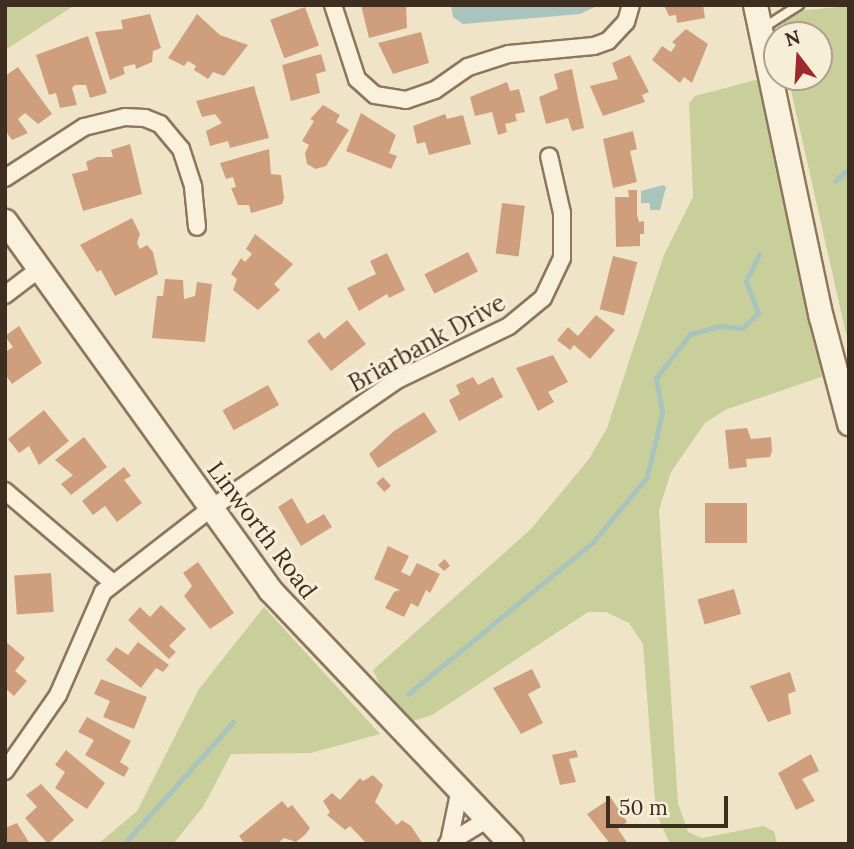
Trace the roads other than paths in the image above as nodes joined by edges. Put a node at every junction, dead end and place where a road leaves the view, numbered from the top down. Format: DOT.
graph roads {
  1 [pos="333,5"];
  2 [pos="631,5"];
  3 [pos="755,5"];
  4 [pos="799,5"];
  5 [pos="759,29"];
  6 [pos="549,156"];
  7 [pos="5,178"];
  8 [pos="5,221"];
  9 [pos="197,227"];
  10 [pos="39,269"];
  11 [pos="5,295"];
  12 [pos="841,360"];
  13 [pos="849,423"];
  14 [pos="5,491"];
  15 [pos="210,509"];
  16 [pos="114,583"];
  17 [pos="5,771"];
  18 [pos="460,789"];
  19 [pos="488,819"];
  20 [pos="448,843"];
  21 [pos="511,844"];
  1 -- 2 [label="street"];
  3 -- 5 [label="main road"];
  4 -- 5 [label="lane"];
  5 -- 12 [label="main road"];
  6 -- 15 [label="street, Briarbank Drive"];
  7 -- 9 [label="street"];
  8 -- 10 [label="main road, Linworth Road"];
  10 -- 11 [label="street"];
  10 -- 15 [label="main road, Linworth Road"];
  12 -- 13 [label="main road"];
  14 -- 16 [label="street"];
  15 -- 16 [label="street, Briarbank Drive"];
  15 -- 18 [label="main road, Linworth Road"];
  16 -- 17 [label="street, Briarbank Drive"];
  18 -- 19 [label="main road, Linworth Road"];
  18 -- 20 [label="street"];
  19 -- 20 [label="street"];
  19 -- 21 [label="main road, Linworth Road"];
}
